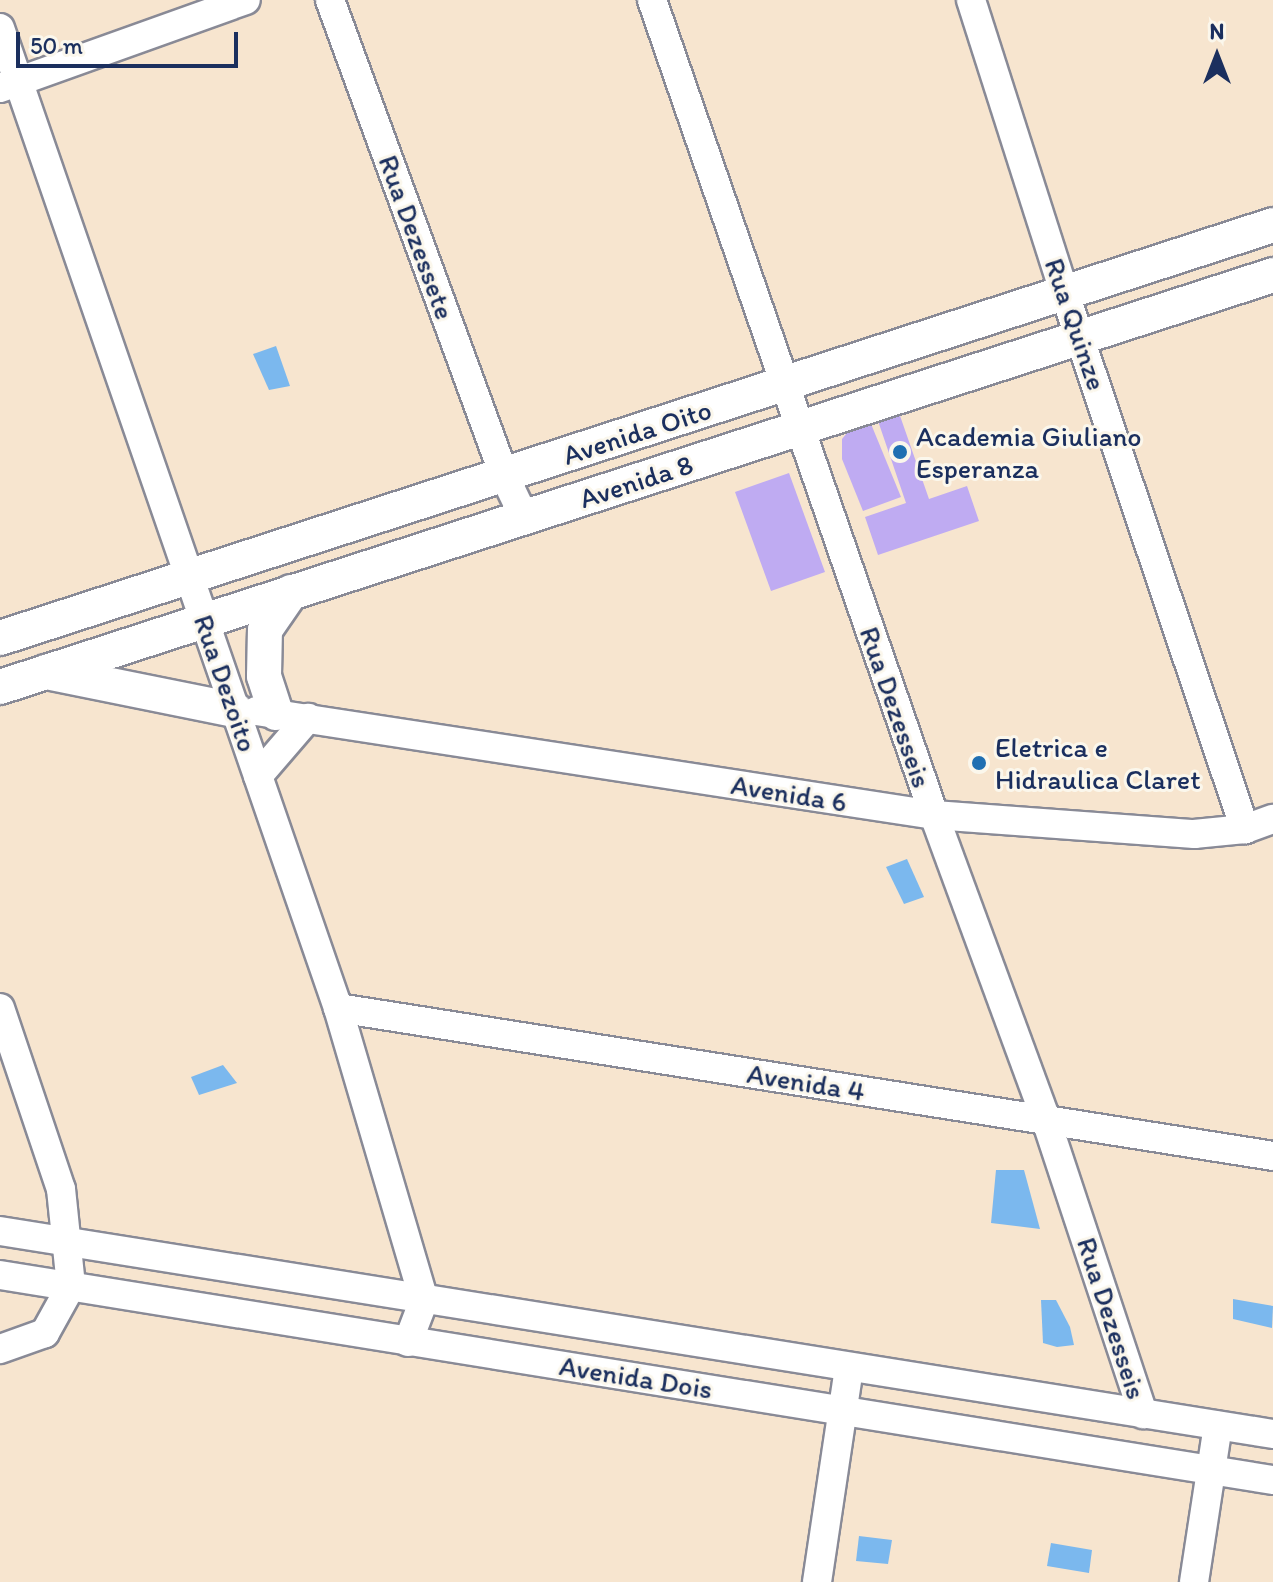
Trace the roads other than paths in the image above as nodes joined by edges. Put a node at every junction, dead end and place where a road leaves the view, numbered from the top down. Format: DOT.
graph roads {
  1 [pos="246,0"];
  2 [pos="330,0"];
  3 [pos="652,0"];
  4 [pos="971,0"];
  5 [pos="0,28"];
  6 [pos="10,84"];
  7 [pos="1273,225"];
  8 [pos="1273,275"];
  9 [pos="1064,291"];
  10 [pos="1082,338"];
  11 [pos="783,384"];
  12 [pos="800,428"];
  13 [pos="504,475"];
  14 [pos="524,517"];
  15 [pos="191,577"];
  16 [pos="291,592"];
  17 [pos="204,620"];
  18 [pos="0,638"];
  19 [pos="45,672"];
  20 [pos="0,687"];
  21 [pos="235,710"];
  22 [pos="292,716"];
  23 [pos="258,776"];
  24 [pos="934,815"];
  25 [pos="1273,819"];
  26 [pos="1245,829"];
  27 [pos="0,1008"];
  28 [pos="338,1008"];
  29 [pos="1046,1120"];
  30 [pos="1273,1156"];
  31 [pos="0,1231"];
  32 [pos="65,1242"];
  33 [pos="0,1275"];
  34 [pos="71,1286"];
  35 [pos="424,1300"];
  36 [pos="473,1307"];
  37 [pos="408,1342"];
  38 [pos="0,1349"];
  39 [pos="465,1349"];
  40 [pos="849,1368"];
  41 [pos="842,1410"];
  42 [pos="1143,1414"];
  43 [pos="1218,1426"];
  44 [pos="1273,1434"];
  45 [pos="1210,1472"];
  46 [pos="1273,1480"];
  47 [pos="817,1582"];
  48 [pos="1194,1582"];
  1 -- 6 [label="street"];
  2 -- 13 [label="street, Rua Dezessete"];
  3 -- 11 [label="street, Rua Dezesseis"];
  4 -- 9 [label="street, Rua Quinze"];
  5 -- 6 [label="street, Rua Dezoito"];
  6 -- 15 [label="street, Rua Dezoito"];
  7 -- 9 [label="street, Avenida Oito"];
  8 -- 10 [label="street, Avenida 8"];
  9 -- 10 [label="street, Rua Quinze"];
  9 -- 11 [label="street, Avenida Oito"];
  10 -- 12 [label="street, Avenida 8"];
  10 -- 26 [label="street, Rua Quinze"];
  11 -- 12 [label="street, Rua Dezesseis"];
  11 -- 13 [label="street, Avenida Oito"];
  12 -- 14 [label="street, Avenida 8"];
  12 -- 24 [label="street, Rua Dezesseis"];
  13 -- 14 [label="street, Rua Dezessete"];
  13 -- 15 [label="street, Avenida Oito"];
  14 -- 16 [label="street, Avenida 8"];
  15 -- 17 [label="street, Rua Dezoito"];
  15 -- 18 [label="street, Avenida Oito"];
  16 -- 17 [label="street, Avenida 8"];
  16 -- 22 [label="street"];
  17 -- 19 [label="street, Avenida 8"];
  17 -- 21 [label="street, Rua Dezoito"];
  19 -- 20 [label="street, Avenida 8"];
  19 -- 21 [label="street"];
  21 -- 22 [label="street, Avenida 6"];
  21 -- 23 [label="street, Rua Dezoito"];
  22 -- 23 [label="street"];
  22 -- 24 [label="street, Avenida 6"];
  23 -- 28 [label="street, Rua Dezoito"];
  24 -- 26 [label="street, Avenida 6"];
  24 -- 29 [label="street, Rua Dezesseis"];
  25 -- 26 [label="street, Avenida 6"];
  27 -- 32 [label="street"];
  28 -- 29 [label="street, Avenida 4"];
  28 -- 35 [label="street, Rua Dezoito"];
  29 -- 30 [label="street, Avenida 4"];
  29 -- 42 [label="street, Rua Dezesseis"];
  31 -- 32 [label="street, Avenida Dois"];
  32 -- 34 [label="street"];
  32 -- 35 [label="street, Avenida Dois"];
  33 -- 34 [label="street, Avenida Dois"];
  34 -- 37 [label="street, Avenida Dois"];
  34 -- 38 [label="street"];
  35 -- 36 [label="street, Avenida Dois"];
  35 -- 37 [label="street"];
  36 -- 39 [label="street"];
  36 -- 40 [label="street, Avenida Dois"];
  37 -- 39 [label="street, Avenida Dois"];
  39 -- 41 [label="street, Avenida Dois"];
  40 -- 41 [label="street"];
  40 -- 42 [label="street, Avenida Dois"];
  41 -- 45 [label="street, Avenida Dois"];
  41 -- 47 [label="street"];
  42 -- 43 [label="street, Avenida Dois"];
  43 -- 44 [label="street, Avenida Dois"];
  43 -- 45 [label="street"];
  45 -- 46 [label="street, Avenida Dois"];
  45 -- 48 [label="street"];
}
